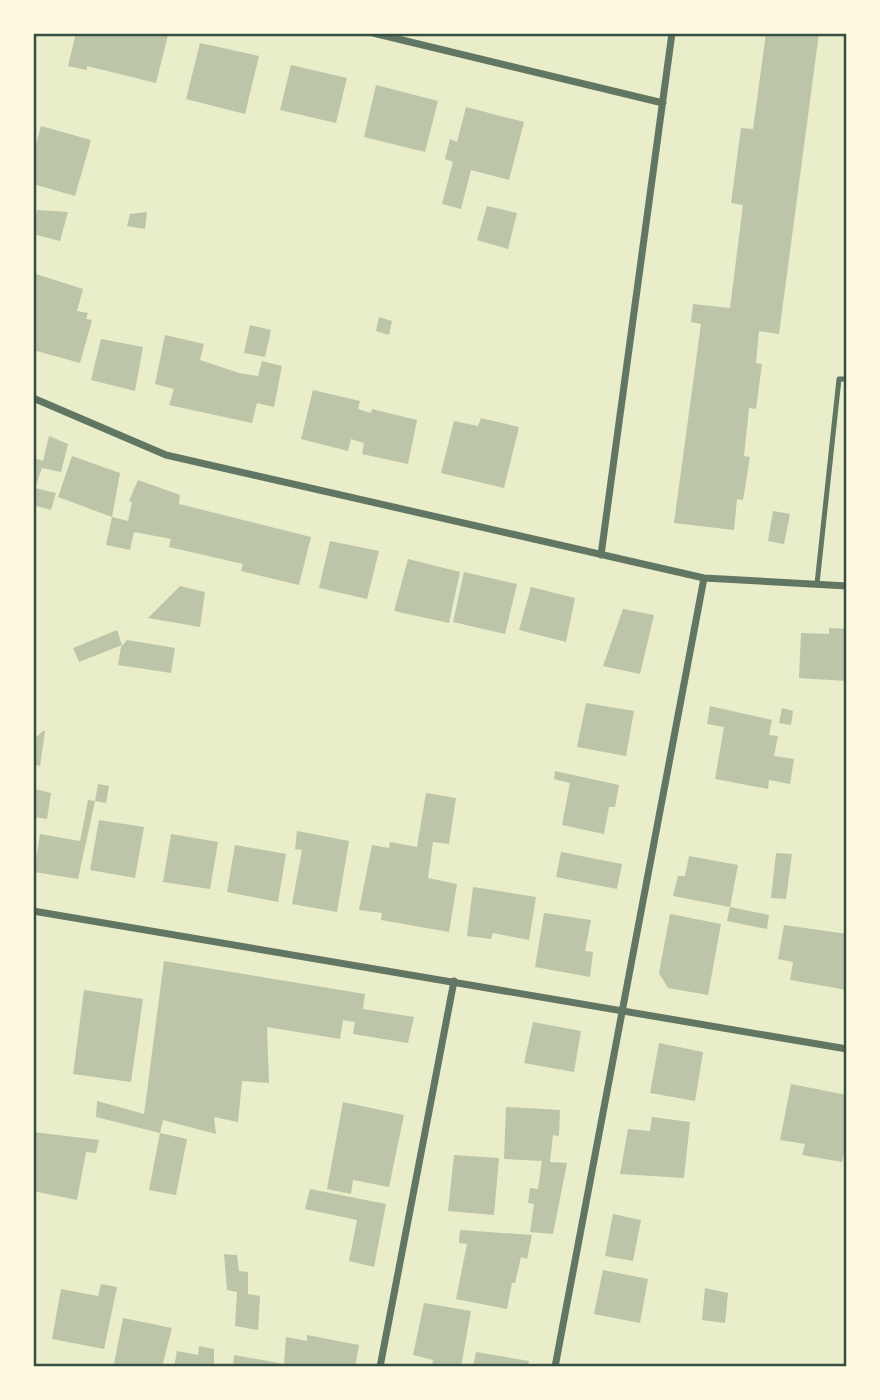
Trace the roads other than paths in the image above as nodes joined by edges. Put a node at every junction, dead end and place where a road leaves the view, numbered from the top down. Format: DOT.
graph roads {
  1 [pos="373,33"];
  2 [pos="672,33"];
  3 [pos="663,103"];
  4 [pos="847,379"];
  5 [pos="33,398"];
  6 [pos="601,555"];
  7 [pos="704,578"];
  8 [pos="817,584"];
  9 [pos="847,586"];
  10 [pos="33,911"];
  11 [pos="454,981"];
  12 [pos="623,1013"];
  13 [pos="847,1049"];
  14 [pos="380,1367"];
  15 [pos="555,1367"];
  1 -- 3 [label="street"];
  2 -- 3 [label="street"];
  3 -- 6 [label="street"];
  4 -- 8 [label="lane"];
  5 -- 6 [label="street"];
  6 -- 7 [label="street"];
  7 -- 8 [label="street"];
  7 -- 12 [label="street"];
  8 -- 9 [label="street"];
  10 -- 11 [label="street"];
  11 -- 12 [label="street"];
  11 -- 14 [label="street"];
  12 -- 13 [label="street"];
  12 -- 15 [label="street"];
}
